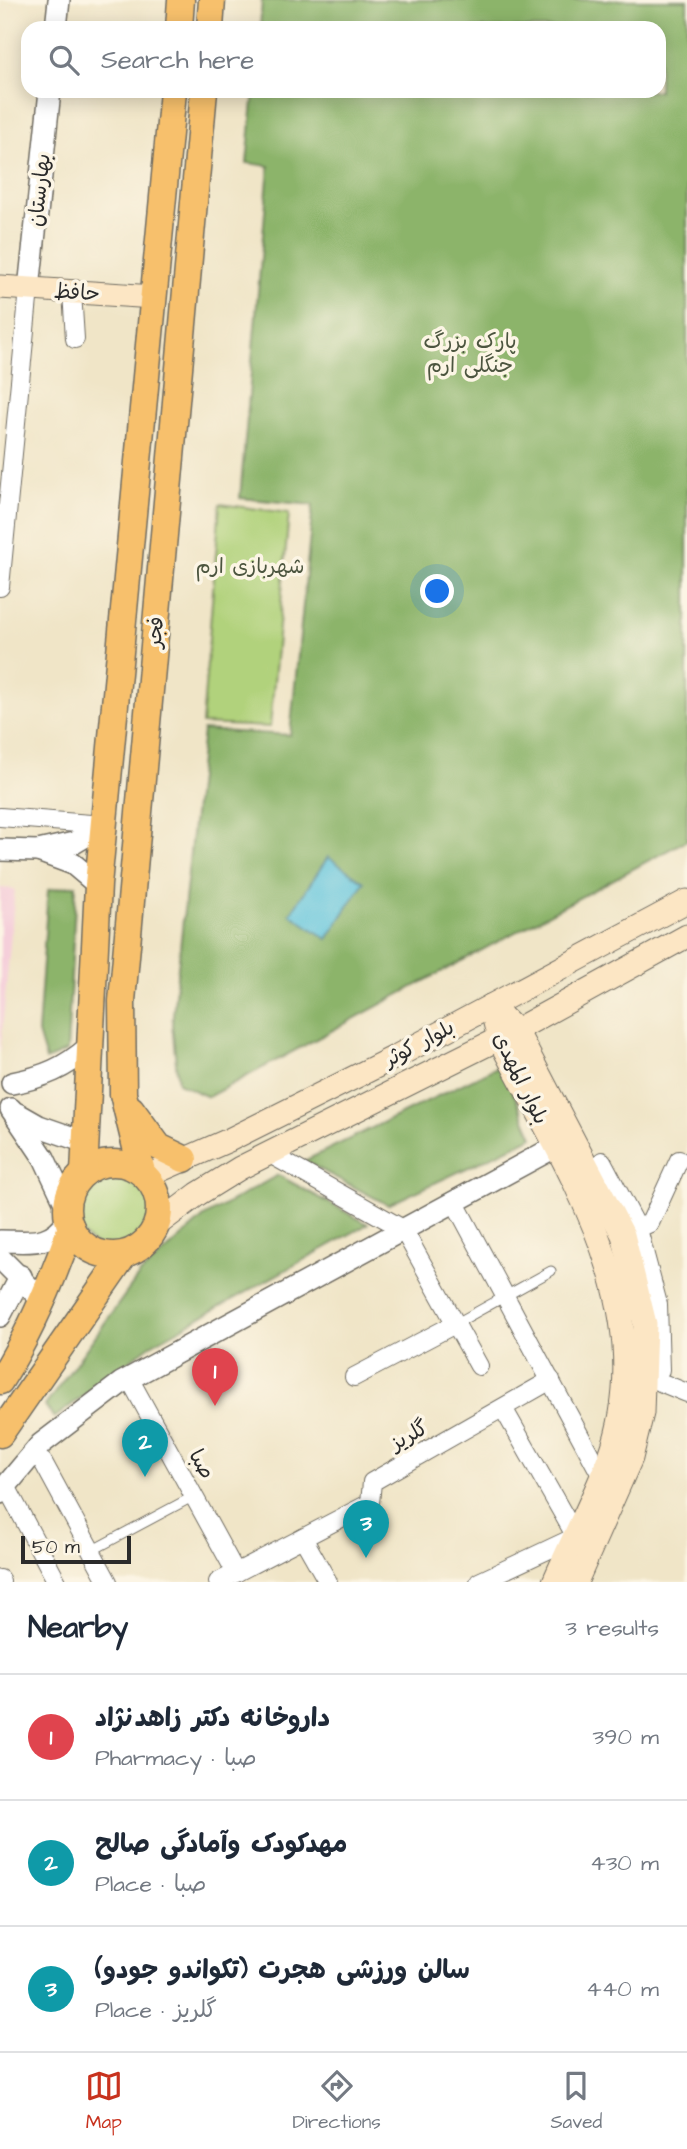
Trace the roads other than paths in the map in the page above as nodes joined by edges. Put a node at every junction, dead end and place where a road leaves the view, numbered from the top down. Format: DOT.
graph roads {
  1 [pos="59,0"];
  2 [pos="181,0"];
  3 [pos="212,0"];
  4 [pos="57,21"];
  5 [pos="179,21"];
  6 [pos="210,21"];
  7 [pos="49,98"];
  8 [pos="172,98"];
  9 [pos="203,98"];
  10 [pos="0,287"];
  11 [pos="29,289"];
  12 [pos="72,292"];
  13 [pos="154,297"];
  14 [pos="186,300"];
  15 [pos="75,339"];
  16 [pos="0,587"];
  17 [pos="0,817"];
  18 [pos="104,825"];
  19 [pos="0,850"];
  20 [pos="38,851"];
  21 [pos="98,885"];
  22 [pos="687,901"];
  23 [pos="687,936"];
  24 [pos="491,1006"];
  25 [pos="507,1034"];
  26 [pos="89,1047"];
  27 [pos="6,1081"];
  28 [pos="123,1094"];
  29 [pos="5,1110"];
  30 [pos="85,1142"];
  31 [pos="555,1147"];
  32 [pos="270,1154"];
  33 [pos="184,1159"];
  34 [pos="680,1160"];
  35 [pos="603,1161"];
  36 [pos="84,1173"];
  37 [pos="144,1174"];
  38 [pos="454,1201"];
  39 [pos="69,1218"];
  40 [pos="158,1224"];
  41 [pos="402,1229"];
  42 [pos="630,1232"];
  43 [pos="0,1241"];
  44 [pos="124,1255"];
  45 [pos="0,1258"];
  46 [pos="551,1271"];
  47 [pos="22,1276"];
  48 [pos="506,1296"];
  49 [pos="44,1302"];
  50 [pos="0,1316"];
  51 [pos="456,1324"];
  52 [pos="25,1341"];
  53 [pos="54,1357"];
  54 [pos="479,1366"];
  55 [pos="652,1373"];
  56 [pos="354,1377"];
  57 [pos="129,1378"];
  58 [pos="551,1380"];
  59 [pos="0,1381"];
  60 [pos="686,1389"];
  61 [pos="503,1408"];
  62 [pos="631,1412"];
  63 [pos="0,1434"];
  64 [pos="43,1462"];
  65 [pos="601,1475"];
  66 [pos="3,1490"];
  67 [pos="194,1496"];
  68 [pos="574,1536"];
  69 [pos="303,1538"];
  70 [pos="91,1551"];
  71 [pos="228,1578"];
  72 [pos="57,1582"];
  73 [pos="108,1582"];
  74 [pos="328,1582"];
  75 [pos="479,1582"];
  76 [pos="554,1582"];
  77 [pos="576,1582"];
  1 -- 4 [label="street"];
  2 -- 5 [label="main road"];
  3 -- 6 [label="main road"];
  7 -- 11 [label="street, بهارستان"];
  8 -- 13 [label="main road, فجر"];
  9 -- 14 [label="main road, فجر"];
  10 -- 11 [label="main road, حافظ"];
  11 -- 12 [label="main road, حافظ"];
  11 -- 16 [label="street"];
  12 -- 13 [label="main road, حافظ"];
  12 -- 15 [label="street"];
  13 -- 14 [label="main road"];
  13 -- 18 [label="main road, فجر"];
  14 -- 28 [label="main road, فجر"];
  17 -- 18 [label="street"];
  18 -- 20 [label="street"];
  18 -- 21 [label="main road, فجر"];
  19 -- 20 [label="street"];
  20 -- 21 [label="street"];
  21 -- 26 [label="main road, فجر"];
  22 -- 24 [label="main road, بلوار کوثر"];
  23 -- 25 [label="main road, بلوار کوثر"];
  24 -- 25 [label="main road, بلوار المهدی"];
  24 -- 33 [label="main road, بلوار کوثر"];
  25 -- 31 [label="main road, بلوار المهدی"];
  25 -- 32 [label="main road, بلوار کوثر"];
  25 -- 42 [label="main road, بلوار المهدی"];
  26 -- 27 [label="street"];
  26 -- 30 [label="main road, فجر"];
  27 -- 29 [label="street"];
  28 -- 33 [label="main road"];
  28 -- 37 [label="main road, فجر"];
  29 -- 30 [label="street"];
  29 -- 39 [label="street"];
  30 -- 36 [label="main road, فجر"];
  31 -- 38 [label="street"];
  31 -- 62 [label="main road, بلوار المهدی"];
  32 -- 40 [label="main road, بلوار کوثر"];
  32 -- 41 [label="street"];
  33 -- 37 [label="main road, بلوار کوثر"];
  34 -- 42 [label="street"];
  35 -- 42 [label="street"];
  36 -- 37 [label="main road"];
  36 -- 39 [label="main road"];
  37 -- 40 [label="main road"];
  38 -- 41 [label="street"];
  38 -- 48 [label="street"];
  39 -- 43 [label="street"];
  39 -- 44 [label="main road"];
  39 -- 49 [label="main road"];
  40 -- 44 [label="main road"];
  41 -- 51 [label="street"];
  41 -- 57 [label="street"];
  42 -- 55 [label="main road, بلوار المهدی"];
  44 -- 53 [label="main road"];
  45 -- 47 [label="street"];
  46 -- 48 [label="lane"];
  47 -- 49 [label="street"];
  47 -- 50 [label="street"];
  48 -- 51 [label="lane"];
  48 -- 58 [label="street"];
  49 -- 52 [label="main road"];
  51 -- 54 [label="street"];
  51 -- 56 [label="street"];
  52 -- 53 [label="main road"];
  52 -- 59 [label="main road"];
  53 -- 63 [label="main road"];
  55 -- 60 [label="street"];
  55 -- 62 [label="main road, بلوار المهدی"];
  57 -- 66 [label="street"];
  57 -- 67 [label="street, صبا"];
  58 -- 61 [label="street, گلریز"];
  58 -- 65 [label="street"];
  61 -- 68 [label="street"];
  61 -- 69 [label="street, گلریز"];
  62 -- 65 [label="main road, بلوار المهدی"];
  62 -- 77 [label="main road, بلوار المهدی"];
  64 -- 70 [label="street"];
  65 -- 68 [label="main road, بلوار المهدی"];
  66 -- 72 [label="street"];
  67 -- 70 [label="lane"];
  67 -- 71 [label="street, صبا"];
  68 -- 75 [label="street"];
  68 -- 76 [label="main road, بلوار المهدی"];
  69 -- 71 [label="street, گلریز"];
  69 -- 74 [label="street"];
  70 -- 73 [label="street"];
}
